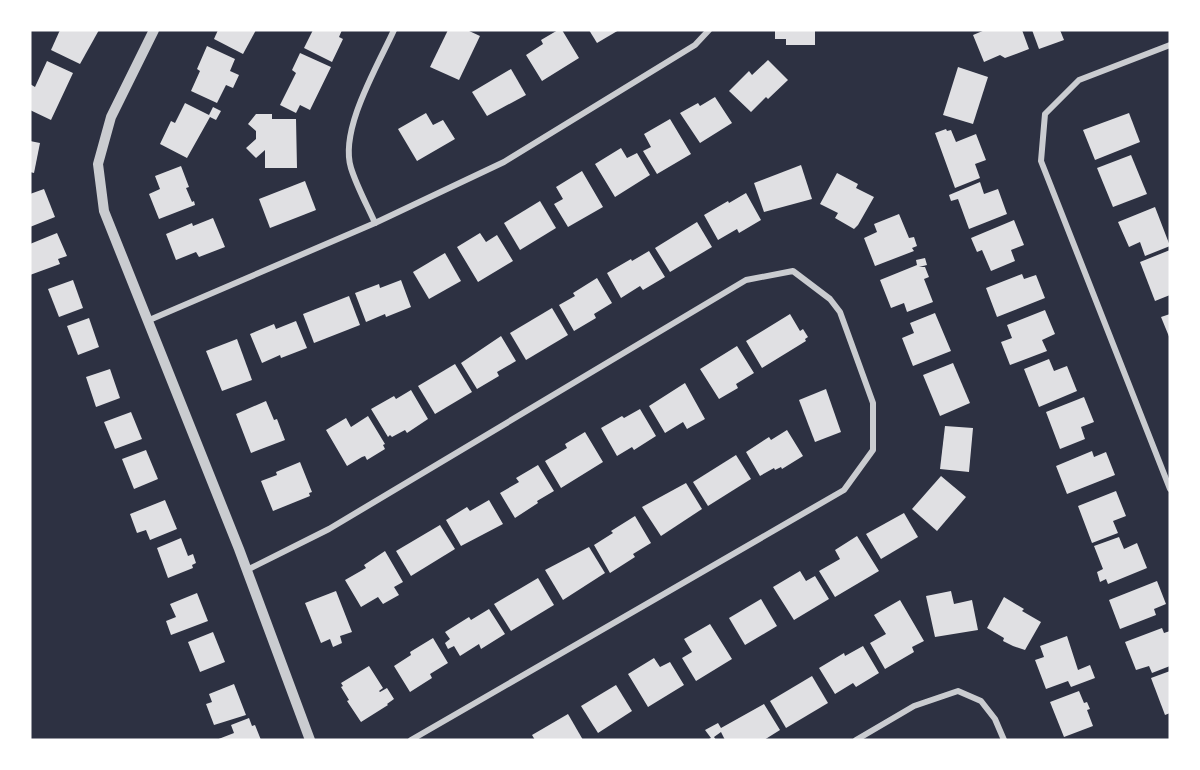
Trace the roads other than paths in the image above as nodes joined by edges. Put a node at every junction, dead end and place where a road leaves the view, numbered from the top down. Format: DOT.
graph roads {
  1 [pos="154,30"];
  2 [pos="394,30"];
  3 [pos="709,30"];
  4 [pos="1170,45"];
  5 [pos="375,223"];
  6 [pos="147,321"];
  7 [pos="1170,489"];
  8 [pos="247,570"];
  9 [pos="310,740"];
  10 [pos="411,740"];
  11 [pos="856,740"];
  12 [pos="1004,740"];
  1 -- 6 [label="street"];
  2 -- 5 [label="street"];
  3 -- 5 [label="street"];
  4 -- 7 [label="street"];
  5 -- 6 [label="street"];
  6 -- 8 [label="street"];
  8 -- 9 [label="street"];
  8 -- 10 [label="street"];
  11 -- 12 [label="street"];
}
